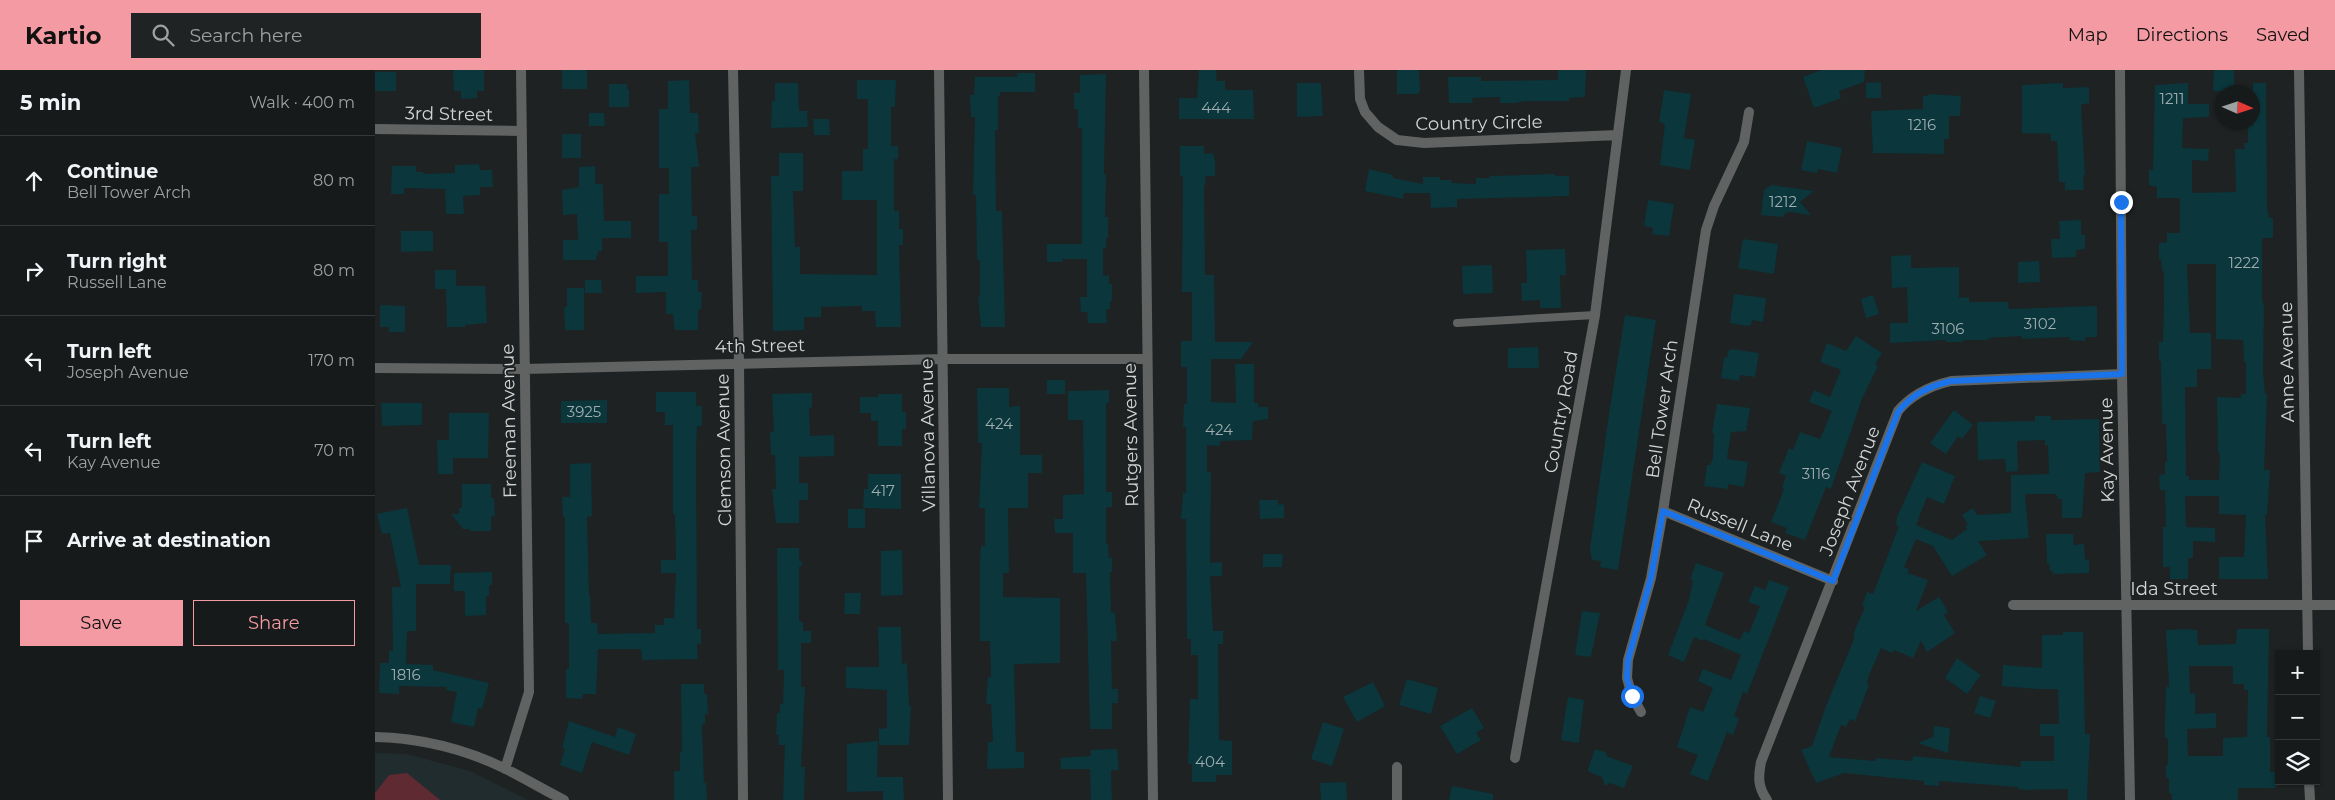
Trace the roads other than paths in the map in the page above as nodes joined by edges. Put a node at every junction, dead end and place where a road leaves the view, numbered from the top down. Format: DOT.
graph roads {
  1 [pos="521,70"];
  2 [pos="733,70"];
  3 [pos="939,70"];
  4 [pos="1144,70"];
  5 [pos="1359,70"];
  6 [pos="1626,70"];
  7 [pos="2120,70"];
  8 [pos="2299,70"];
  9 [pos="1749,112"];
  10 [pos="375,128"];
  11 [pos="522,131"];
  12 [pos="1618,135"];
  13 [pos="1595,315"];
  14 [pos="1457,323"];
  15 [pos="943,359"];
  16 [pos="1147,359"];
  17 [pos="739,362"];
  18 [pos="375,368"];
  19 [pos="524,369"];
  20 [pos="2122,374"];
  21 [pos="1663,511"];
  22 [pos="1833,581"];
  23 [pos="2013,605"];
  24 [pos="2307,605"];
  25 [pos="2335,605"];
  26 [pos="2125,606"];
  27 [pos="2308,650"];
  28 [pos="1641,712"];
  29 [pos="375,737"];
  30 [pos="1515,758"];
  31 [pos="1397,767"];
  32 [pos="505,769"];
  33 [pos="2309,785"];
  34 [pos="564,800"];
  35 [pos="743,800"];
  36 [pos="948,800"];
  37 [pos="1153,800"];
  38 [pos="1397,800"];
  39 [pos="1767,800"];
  40 [pos="2130,800"];
  41 [pos="2310,800"];
  1 -- 11 [label="street, Freeman Avenue"];
  2 -- 17 [label="street, Clemson Avenue"];
  3 -- 15 [label="street, Villanova Avenue"];
  4 -- 16 [label="street, Rutgers Avenue"];
  5 -- 12 [label="street, Country Circle"];
  6 -- 12 [label="street, Country Road"];
  7 -- 20 [label="street, Kay Avenue"];
  8 -- 24 [label="street, Anne Avenue"];
  9 -- 21 [label="street, Bell Tower Arch"];
  10 -- 11 [label="street, 3rd Street"];
  11 -- 19 [label="street, Freeman Avenue"];
  12 -- 13 [label="street, Country Road"];
  13 -- 14 [label="lane"];
  13 -- 30 [label="street, Country Road"];
  15 -- 16 [label="street, 4th Street"];
  15 -- 17 [label="street, 4th Street"];
  15 -- 36 [label="street, Villanova Avenue"];
  16 -- 37 [label="street, Rutgers Avenue"];
  17 -- 19 [label="street, 4th Street"];
  17 -- 35 [label="street, Clemson Avenue"];
  18 -- 19 [label="street, 4th Street"];
  19 -- 32 [label="street, Freeman Avenue"];
  20 -- 22 [label="street, Joseph Avenue"];
  20 -- 26 [label="street, Kay Avenue"];
  21 -- 22 [label="street, Russell Lane"];
  21 -- 28 [label="street, Bell Tower Arch"];
  22 -- 39 [label="street, Joseph Avenue"];
  23 -- 26 [label="street, Ida Street"];
  24 -- 25 [label="street, Ida Street"];
  24 -- 26 [label="street, Ida Street"];
  24 -- 27 [label="street, Anne Avenue"];
  26 -- 40 [label="street, Kay Avenue"];
  29 -- 32 [label="street"];
  31 -- 38 [label="street"];
  32 -- 34 [label="street"];
  33 -- 41 [label="street"];
}
